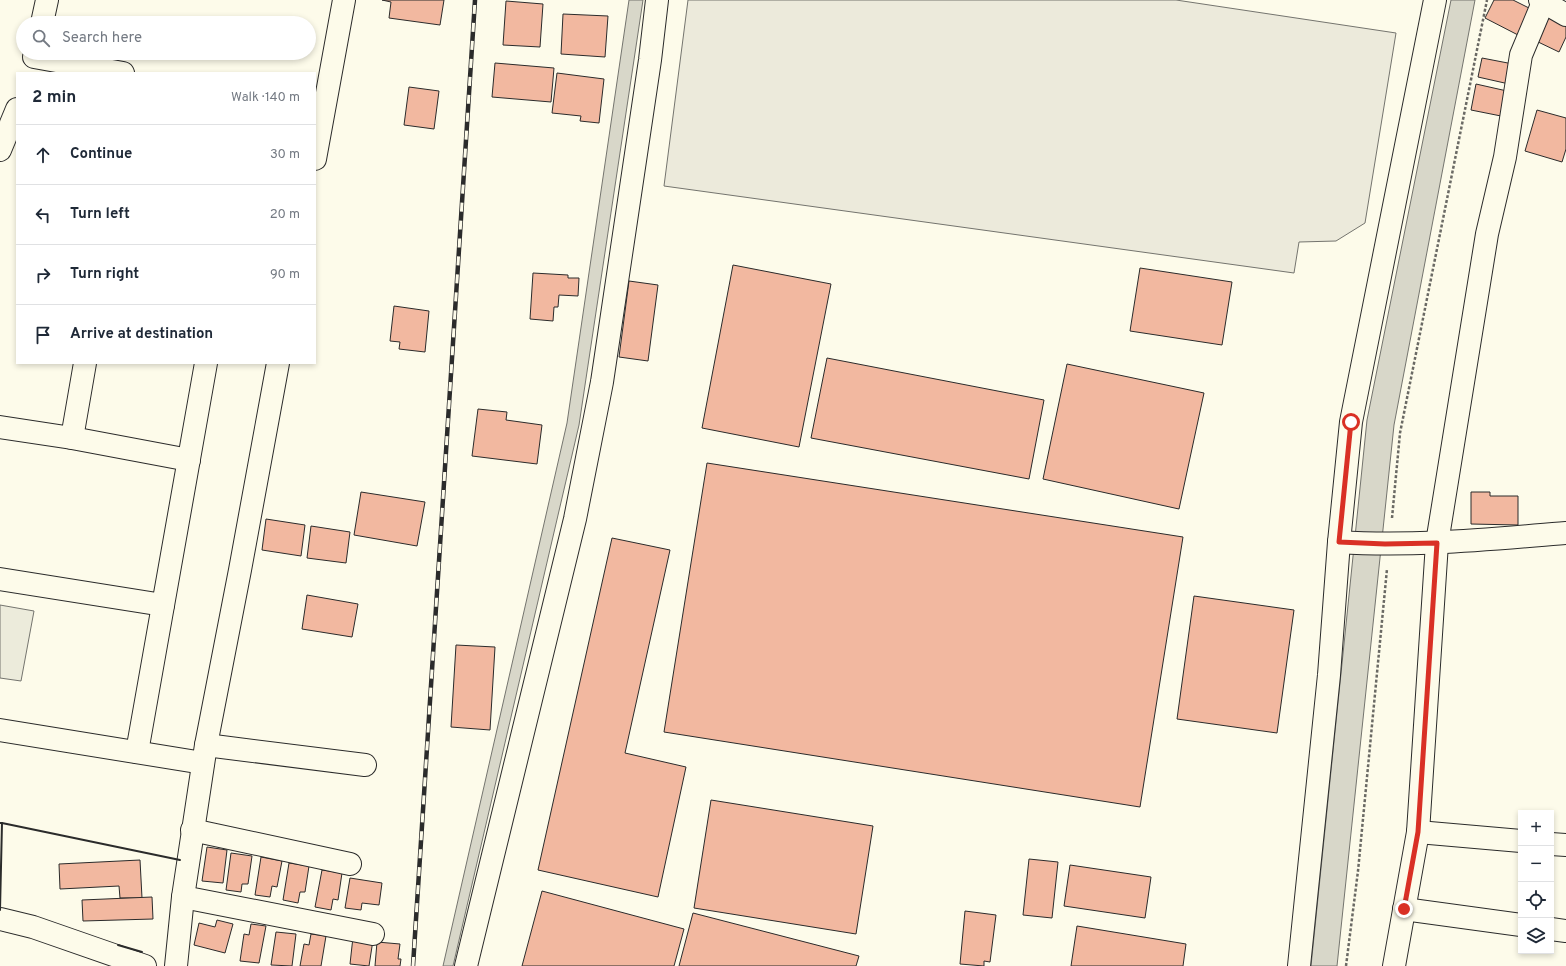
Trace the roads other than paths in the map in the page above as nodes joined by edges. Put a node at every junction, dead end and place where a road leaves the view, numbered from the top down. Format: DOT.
graph roads {
  1 [pos="47,0"];
  2 [pos="344,0"];
  3 [pos="657,0"];
  4 [pos="1435,0"];
  5 [pos="1542,0"];
  6 [pos="1566,15"];
  7 [pos="44,16"];
  8 [pos="33,61"];
  9 [pos="116,72"];
  10 [pos="16,111"];
  11 [pos="0,150"];
  12 [pos="316,154"];
  13 [pos="84,364"];
  14 [pos="206,364"];
  15 [pos="278,364"];
  16 [pos="0,427"];
  17 [pos="72,438"];
  18 [pos="189,460"];
  19 [pos="1566,533"];
  20 [pos="1346,543"];
  21 [pos="1437,543"];
  22 [pos="0,579"];
  23 [pos="163,605"];
  24 [pos="0,730"];
  25 [pos="137,752"];
  26 [pos="204,754"];
  27 [pos="365,765"];
  28 [pos="192,830"];
  29 [pos="1418,832"];
  30 [pos="1518,841"];
  31 [pos="1554,844"];
  32 [pos="1566,845"];
  33 [pos="350,864"];
  34 [pos="182,897"];
  35 [pos="1404,909"];
  36 [pos="0,919"];
  37 [pos="1518,925"];
  38 [pos="1554,929"];
  39 [pos="1566,931"];
  40 [pos="373,934"];
  41 [pos="144,966"];
  42 [pos="176,966"];
  43 [pos="466,966"];
  44 [pos="1299,966"];
  45 [pos="1394,966"];
  1 -- 7 [label="street"];
  2 -- 12 [label="street"];
  3 -- 43 [label="street"];
  4 -- 20 [label="street"];
  5 -- 6 [label="street"];
  5 -- 21 [label="street"];
  8 -- 9 [label="street"];
  10 -- 11 [label="street"];
  13 -- 17 [label="street"];
  14 -- 18 [label="street"];
  15 -- 26 [label="street"];
  16 -- 17 [label="street"];
  17 -- 18 [label="street"];
  18 -- 23 [label="street"];
  19 -- 21 [label="street"];
  20 -- 21 [label="street"];
  20 -- 44 [label="street"];
  21 -- 29 [label="street"];
  22 -- 23 [label="street"];
  23 -- 25 [label="street"];
  24 -- 25 [label="street"];
  25 -- 26 [label="street"];
  26 -- 27 [label="street"];
  26 -- 28 [label="street"];
  28 -- 33 [label="street"];
  28 -- 34 [label="street"];
  29 -- 30 [label="street"];
  29 -- 35 [label="street"];
  31 -- 32 [label="street"];
  34 -- 40 [label="street"];
  34 -- 42 [label="street"];
  35 -- 37 [label="street"];
  35 -- 45 [label="street"];
  36 -- 41 [label="street"];
  38 -- 39 [label="street"];
}
